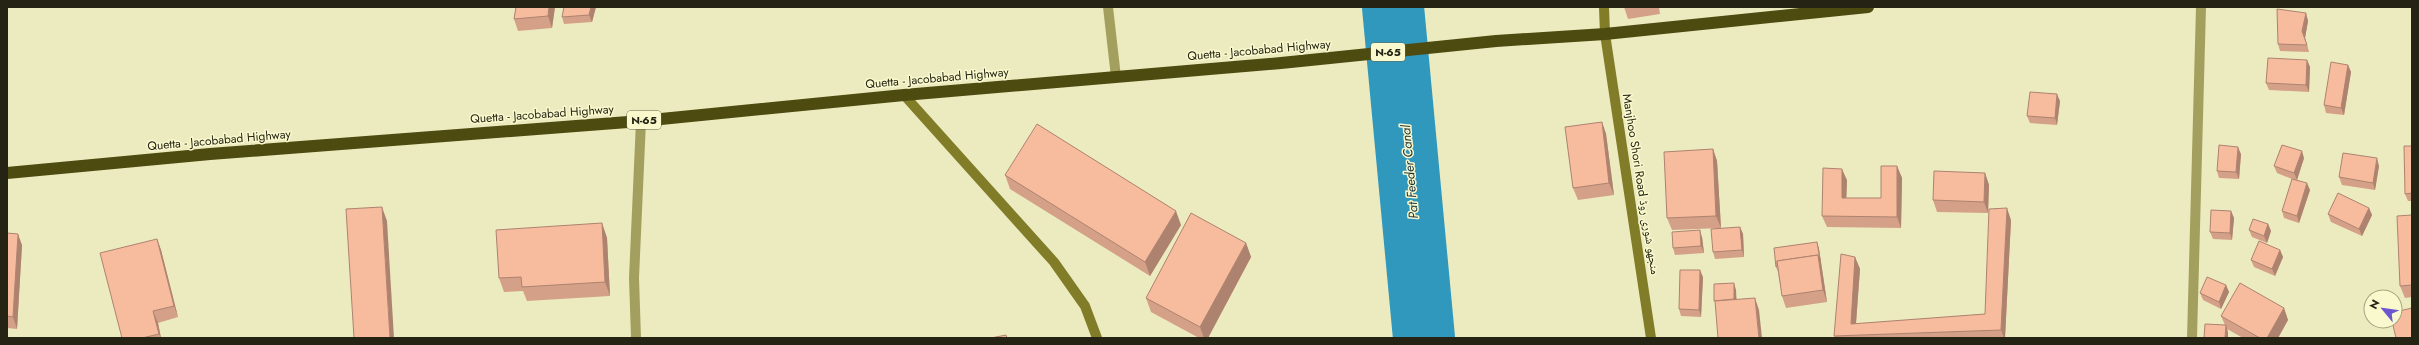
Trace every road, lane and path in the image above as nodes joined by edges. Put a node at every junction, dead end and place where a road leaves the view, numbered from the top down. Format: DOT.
graph roads {
  1 [pos="1108,7"];
  2 [pos="1604,7"];
  3 [pos="1868,7"];
  4 [pos="2201,7"];
  5 [pos="1605,34"];
  6 [pos="1116,77"];
  7 [pos="904,94"];
  8 [pos="641,121"];
  9 [pos="7,172"];
  10 [pos="636,338"];
  11 [pos="1097,338"];
  12 [pos="1651,338"];
  13 [pos="2192,338"];
  1 -- 6 [label="street"];
  2 -- 5 [label="street, Manjhoo Shori Road منجھو شوری روڈ"];
  3 -- 5 [label="highway, Quetta - Jacobabad Highway / N-65"];
  4 -- 13 [label="street"];
  5 -- 6 [label="highway, Quetta - Jacobabad Highway / N-65"];
  5 -- 12 [label="street, Manjhoo Shori Road منجھو شوری روڈ"];
  6 -- 7 [label="highway, Quetta - Jacobabad Highway / N-65"];
  7 -- 8 [label="highway, Quetta - Jacobabad Highway / N-65"];
  7 -- 11 [label="street"];
  8 -- 9 [label="highway, Quetta - Jacobabad Highway / N-65"];
  8 -- 10 [label="street"];
}
